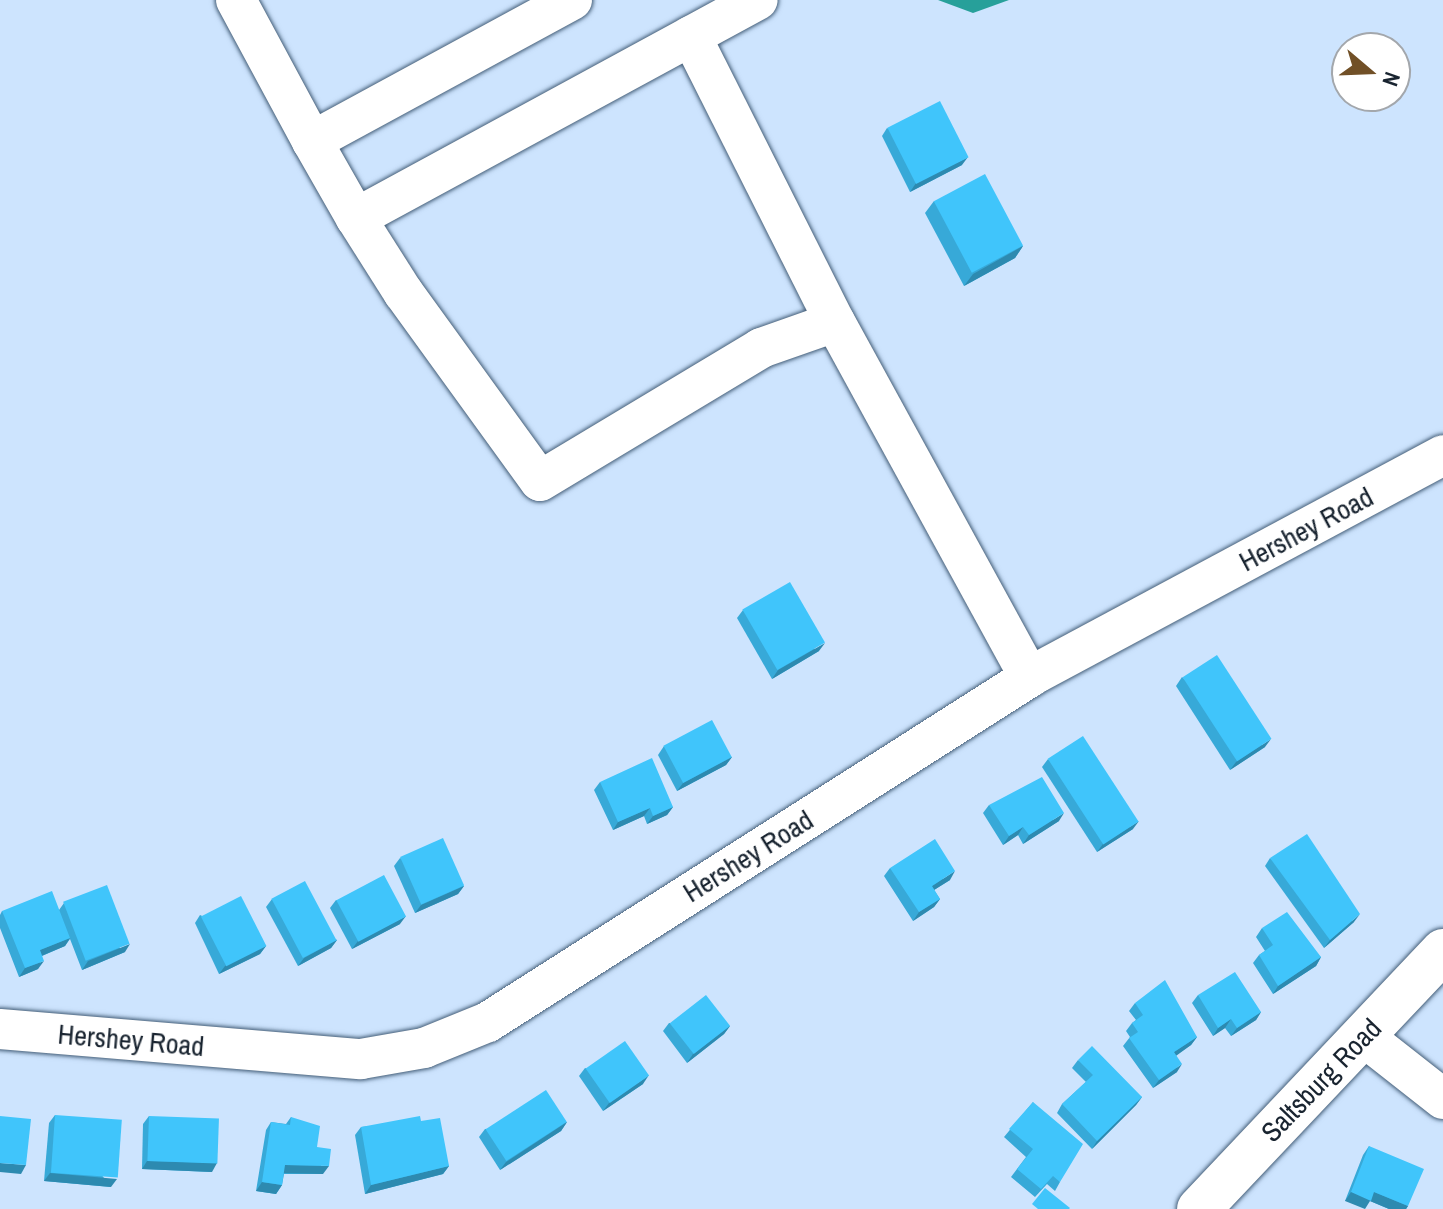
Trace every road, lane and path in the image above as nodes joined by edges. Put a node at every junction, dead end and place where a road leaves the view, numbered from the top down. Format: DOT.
graph roads {
  1 [pos="236,0"];
  2 [pos="572,0"];
  3 [pos="758,0"];
  4 [pos="691,36"];
  5 [pos="312,141"];
  6 [pos="356,218"];
  7 [pos="835,322"];
  8 [pos="1443,455"];
  9 [pos="1029,677"];
  10 [pos="1443,951"];
  11 [pos="0,1029"];
  12 [pos="1363,1036"];
  13 [pos="1443,1099"];
  14 [pos="1199,1209"];
  1 -- 5 [label="street"];
  2 -- 5 [label="street"];
  3 -- 4 [label="street"];
  4 -- 6 [label="street"];
  4 -- 7 [label="street"];
  5 -- 6 [label="street"];
  6 -- 7 [label="street"];
  7 -- 9 [label="street"];
  8 -- 9 [label="street, Hershey Road"];
  9 -- 11 [label="street, Hershey Road"];
  10 -- 12 [label="main road, Saltsburg Road"];
  12 -- 13 [label="street"];
  12 -- 14 [label="main road, Saltsburg Road"];
}
